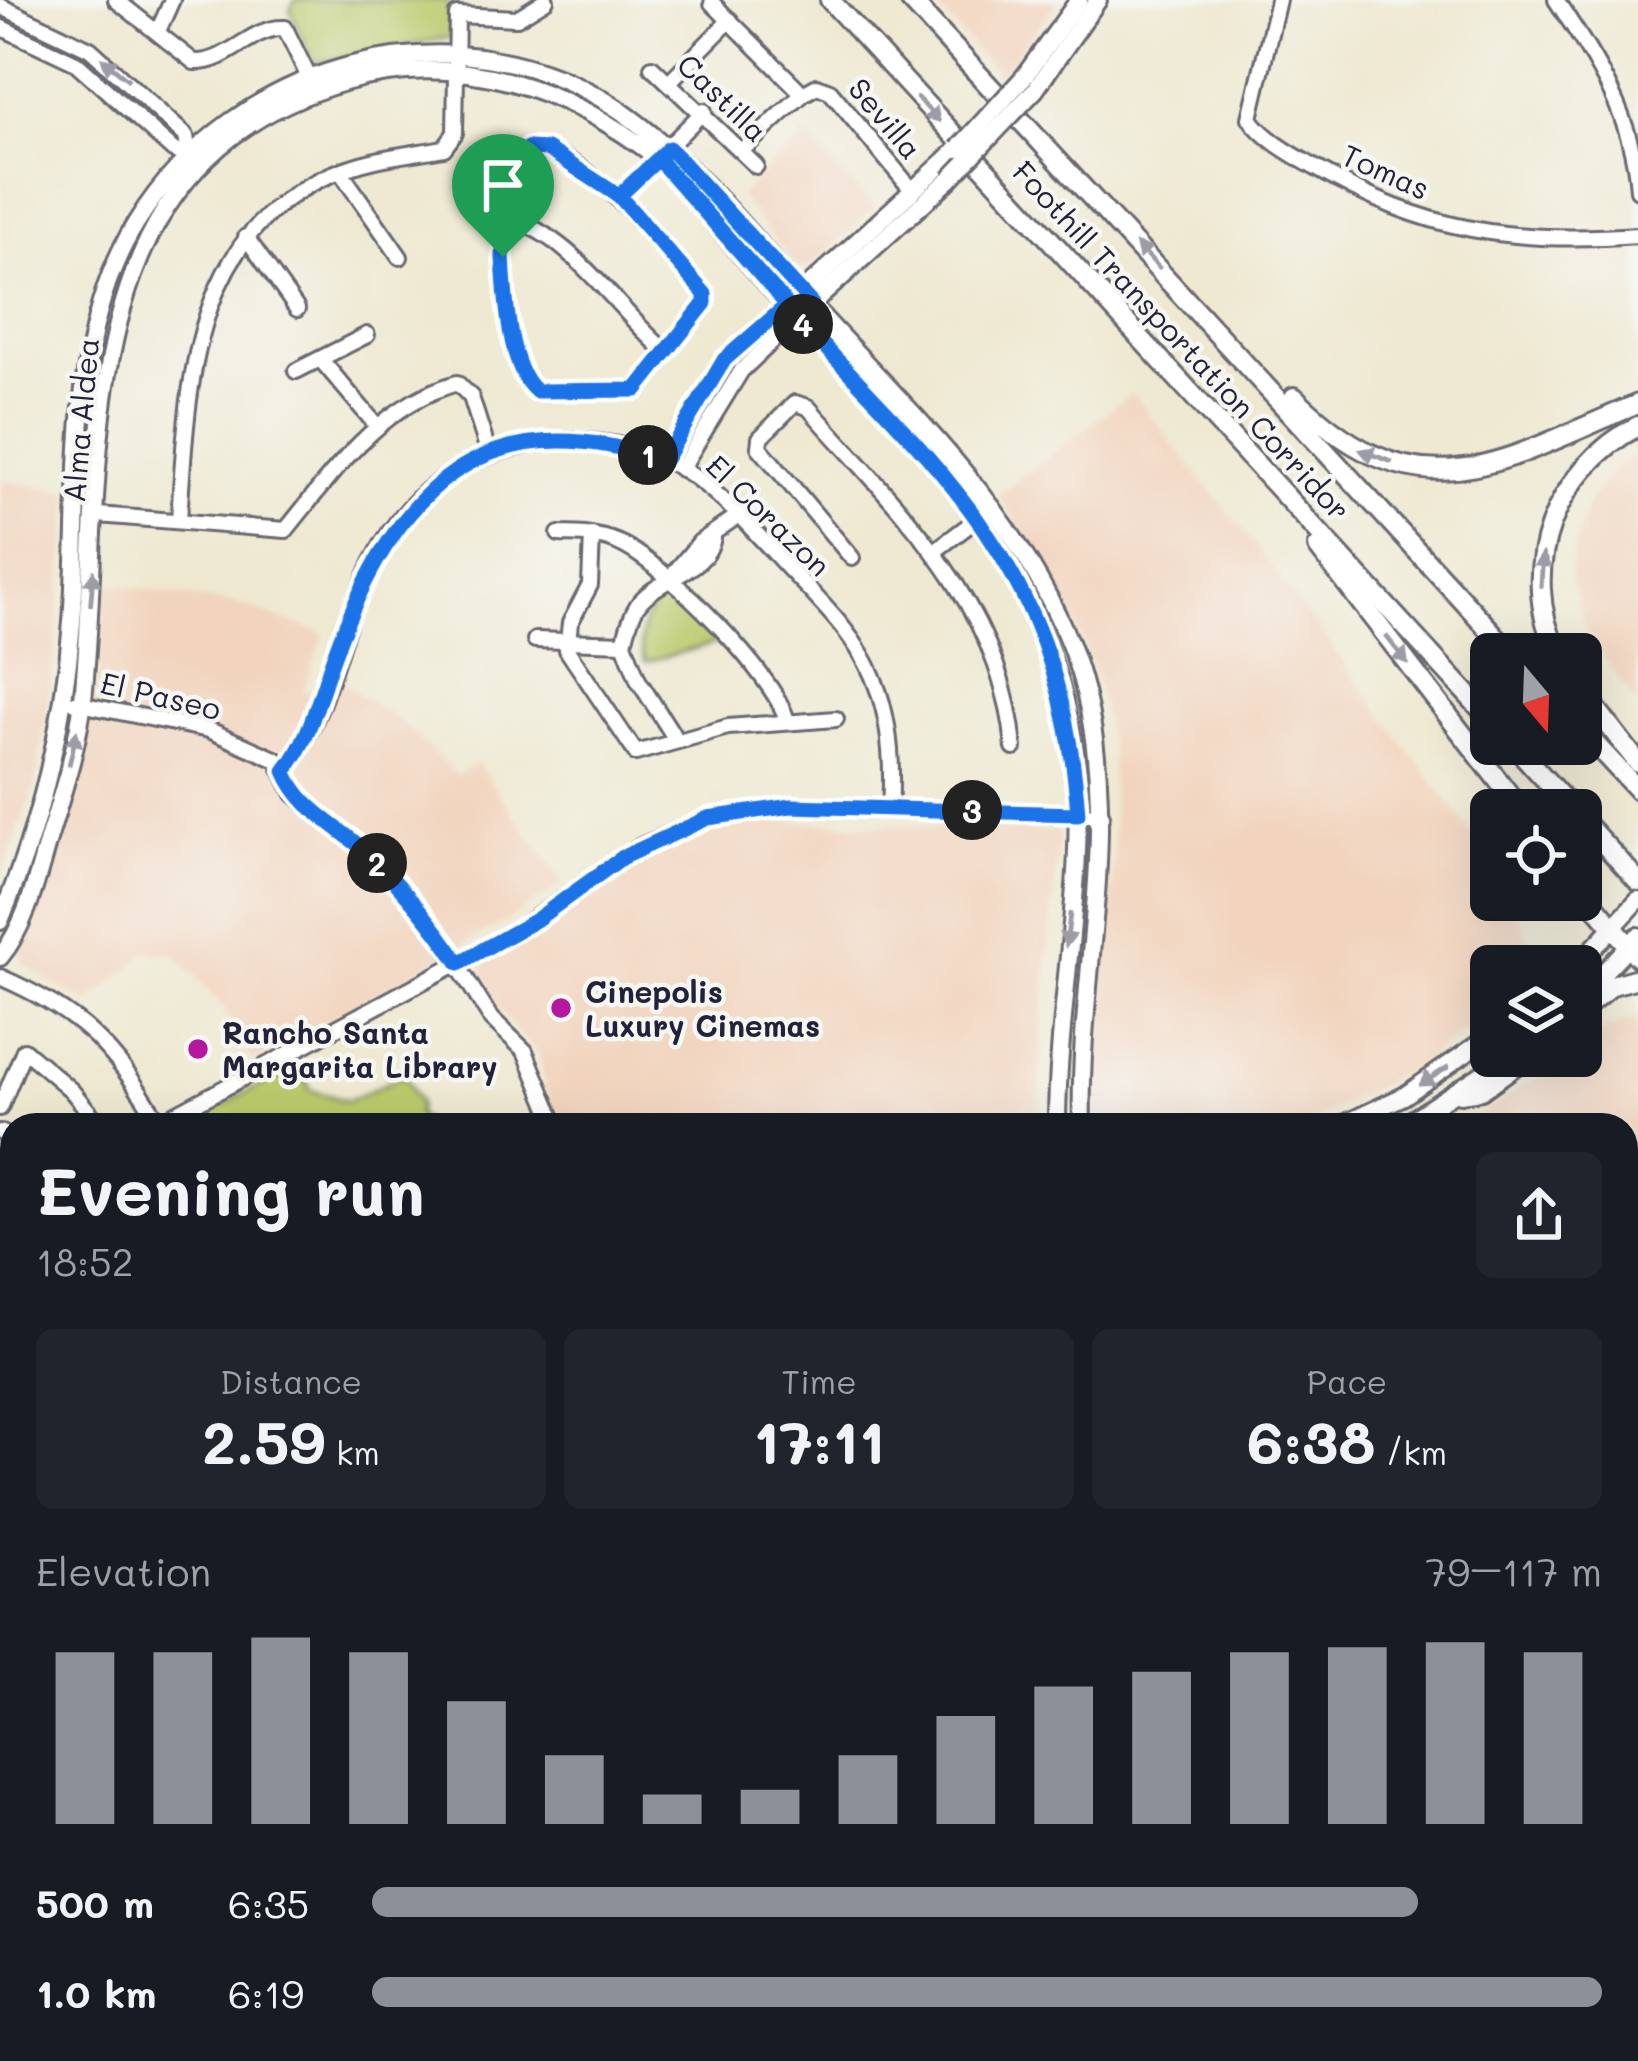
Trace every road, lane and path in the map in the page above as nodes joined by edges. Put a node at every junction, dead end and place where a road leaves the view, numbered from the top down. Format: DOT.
graph roads {
  1 [pos="116,0"];
  2 [pos="172,0"];
  3 [pos="546,0"];
  4 [pos="827,0"];
  5 [pos="910,0"];
  6 [pos="1079,0"];
  7 [pos="1098,0"];
  8 [pos="1279,0"];
  9 [pos="1556,0"];
  10 [pos="712,2"];
  11 [pos="0,6"];
  12 [pos="730,20"];
  13 [pos="0,27"];
  14 [pos="159,29"];
  15 [pos="457,62"];
  16 [pos="652,67"];
  17 [pos="670,80"];
  18 [pos="312,84"];
  19 [pos="1029,84"];
  20 [pos="803,94"];
  21 [pos="704,111"];
  22 [pos="741,151"];
  23 [pos="664,154"];
  24 [pos="194,160"];
  25 [pos="756,166"];
  26 [pos="340,171"];
  27 [pos="922,189"];
  28 [pos="1638,190"];
  29 [pos="619,196"];
  30 [pos="505,218"];
  31 [pos="1638,235"];
  32 [pos="247,237"];
  33 [pos="400,257"];
  34 [pos="799,305"];
  35 [pos="297,309"];
  36 [pos="367,334"];
  37 [pos="1228,342"];
  38 [pos="665,351"];
  39 [pos="321,360"];
  40 [pos="296,371"];
  41 [pos="1638,404"];
  42 [pos="377,426"];
  43 [pos="1222,426"];
  44 [pos="1638,426"];
  45 [pos="84,432"];
  46 [pos="489,454"];
  47 [pos="664,461"];
  48 [pos="681,469"];
  49 [pos="986,512"];
  50 [pos="98,515"];
  51 [pos="739,515"];
  52 [pos="179,520"];
  53 [pos="560,534"];
  54 [pos="592,535"];
  55 [pos="936,550"];
  56 [pos="852,558"];
  57 [pos="671,577"];
  58 [pos="1493,633"];
  59 [pos="1552,633"];
  60 [pos="536,640"];
  61 [pos="567,641"];
  62 [pos="624,643"];
  63 [pos="1470,697"];
  64 [pos="73,703"];
  65 [pos="1602,717"];
  66 [pos="836,719"];
  67 [pos="787,721"];
  68 [pos="675,738"];
  69 [pos="1014,748"];
  70 [pos="1602,751"];
  71 [pos="1638,764"];
  72 [pos="1532,765"];
  73 [pos="285,771"];
  74 [pos="1505,789"];
  75 [pos="1554,789"];
  76 [pos="1638,790"];
  77 [pos="890,808"];
  78 [pos="1078,814"];
  79 [pos="1102,815"];
  80 [pos="1602,842"];
  81 [pos="1638,881"];
  82 [pos="1638,900"];
  83 [pos="1602,913"];
  84 [pos="0,921"];
  85 [pos="1613,925"];
  86 [pos="1595,945"];
  87 [pos="1635,945"];
  88 [pos="0,957"];
  89 [pos="459,963"];
  90 [pos="1602,976"];
  91 [pos="0,977"];
  92 [pos="1638,978"];
  93 [pos="1602,993"];
  94 [pos="1470,1050"];
  95 [pos="1482,1077"];
  96 [pos="1499,1077"];
  97 [pos="1460,1093"];
  98 [pos="0,1108"];
  99 [pos="90,1113"];
  100 [pos="150,1113"];
  101 [pos="178,1113"];
  102 [pos="551,1113"];
  103 [pos="1057,1113"];
  104 [pos="1082,1113"];
  105 [pos="1368,1113"];
  106 [pos="1425,1113"];
  1 -- 14 [label="street"];
  2 -- 14 [label="street"];
  3 -- 15 [label="street"];
  4 -- 43 [label="highway, Foothill Transportation Corridor, one-way"];
  37 -- 5 [label="highway, Foothill Transportation Corridor, one-way"];
  6 -- 19 [label="main road"];
  7 -- 19 [label="main road"];
  8 -- 31 [label="street, Tomas"];
  9 -- 28 [label="street"];
  10 -- 12 [label="street, Sevilla"];
  24 -- 11 [label="street, one-way"];
  12 -- 17 [label="street"];
  12 -- 20 [label="street, Sevilla"];
  13 -- 24 [label="street"];
  14 -- 18 [label="street"];
  15 -- 18 [label="main road, Alma Aldea"];
  15 -- 23 [label="main road, Alma Aldea"];
  15 -- 26 [label="street"];
  16 -- 17 [label="street, Castilla"];
  17 -- 21 [label="street, Castilla"];
  18 -- 24 [label="main road, Alma Aldea"];
  19 -- 27 [label="main road, bridge"];
  20 -- 22 [label="street"];
  20 -- 27 [label="street, Sevilla"];
  21 -- 22 [label="street, Castilla"];
  21 -- 23 [label="street"];
  22 -- 25 [label="street, Castilla"];
  23 -- 29 [label="street"];
  23 -- 34 [label="main road, Alma Aldea"];
  24 -- 45 [label="main road, Alma Aldea"];
  24 -- 50 [label="main road, Alma Aldea"];
  26 -- 32 [label="street"];
  26 -- 33 [label="street"];
  27 -- 34 [label="main road"];
  29 -- 30 [label="street"];
  29 -- 38 [label="street"];
  30 -- 38 [label="street"];
  30 -- 38 [label="street"];
  32 -- 35 [label="street"];
  32 -- 52 [label="street"];
  34 -- 47 [label="street"];
  34 -- 48 [label="street"];
  34 -- 49 [label="main road, Alma Aldea"];
  36 -- 39 [label="street"];
  41 -- 37 [label="highway, one-way"];
  37 -- 58 [label="highway, Foothill Transportation Corridor"];
  39 -- 40 [label="street"];
  39 -- 42 [label="street"];
  42 -- 46 [label="street"];
  42 -- 52 [label="street"];
  43 -- 63 [label="highway, Foothill Transportation Corridor"];
  43 -- 74 [label="highway, one-way"];
  59 -- 44 [label="highway, one-way"];
  45 -- 50 [label="main road"];
  45 -- 64 [label="main road, Alma Aldea"];
  46 -- 47 [label="street, El Corazon"];
  46 -- 73 [label="street, El Corazon"];
  47 -- 48 [label="street, El Corazon"];
  48 -- 51 [label="street, El Corazon"];
  49 -- 55 [label="street"];
  49 -- 78 [label="main road"];
  49 -- 79 [label="main road"];
  50 -- 52 [label="street"];
  64 -- 50 [label="main road, Alma Aldea, one-way"];
  51 -- 57 [label="street"];
  51 -- 77 [label="street, El Corazon"];
  53 -- 54 [label="street"];
  54 -- 57 [label="street"];
  54 -- 61 [label="street"];
  55 -- 56 [label="street"];
  55 -- 69 [label="street"];
  57 -- 62 [label="street"];
  57 -- 67 [label="street"];
  60 -- 61 [label="street"];
  61 -- 62 [label="street"];
  61 -- 68 [label="street"];
  62 -- 68 [label="street"];
  64 -- 73 [label="street, El Paseo"];
  64 -- 84 [label="main road, Alma Aldea"];
  88 -- 64 [label="main road, Alma Aldea, one-way"];
  65 -- 71 [label="highway"];
  66 -- 67 [label="street"];
  67 -- 68 [label="street"];
  70 -- 76 [label="highway"];
  72 -- 75 [label="highway"];
  73 -- 89 [label="street, El Paseo"];
  77 -- 78 [label="street"];
  77 -- 89 [label="street"];
  78 -- 79 [label="street"];
  78 -- 103 [label="main road, one-way"];
  79 -- 104 [label="main road"];
  80 -- 81 [label="highway"];
  82 -- 85 [label="main road"];
  83 -- 85 [label="highway"];
  85 -- 86 [label="main road"];
  85 -- 87 [label="highway"];
  87 -- 90 [label="main road"];
  89 -- 101 [label="street"];
  89 -- 102 [label="street, El Paseo"];
  91 -- 100 [label="street"];
  92 -- 93 [label="highway"];
  94 -- 105 [label="main road, one-way"];
  95 -- 97 [label="main road"];
  96 -- 97 [label="highway"];
  97 -- 106 [label="main road"];
  98 -- 99 [label="street"];
}
